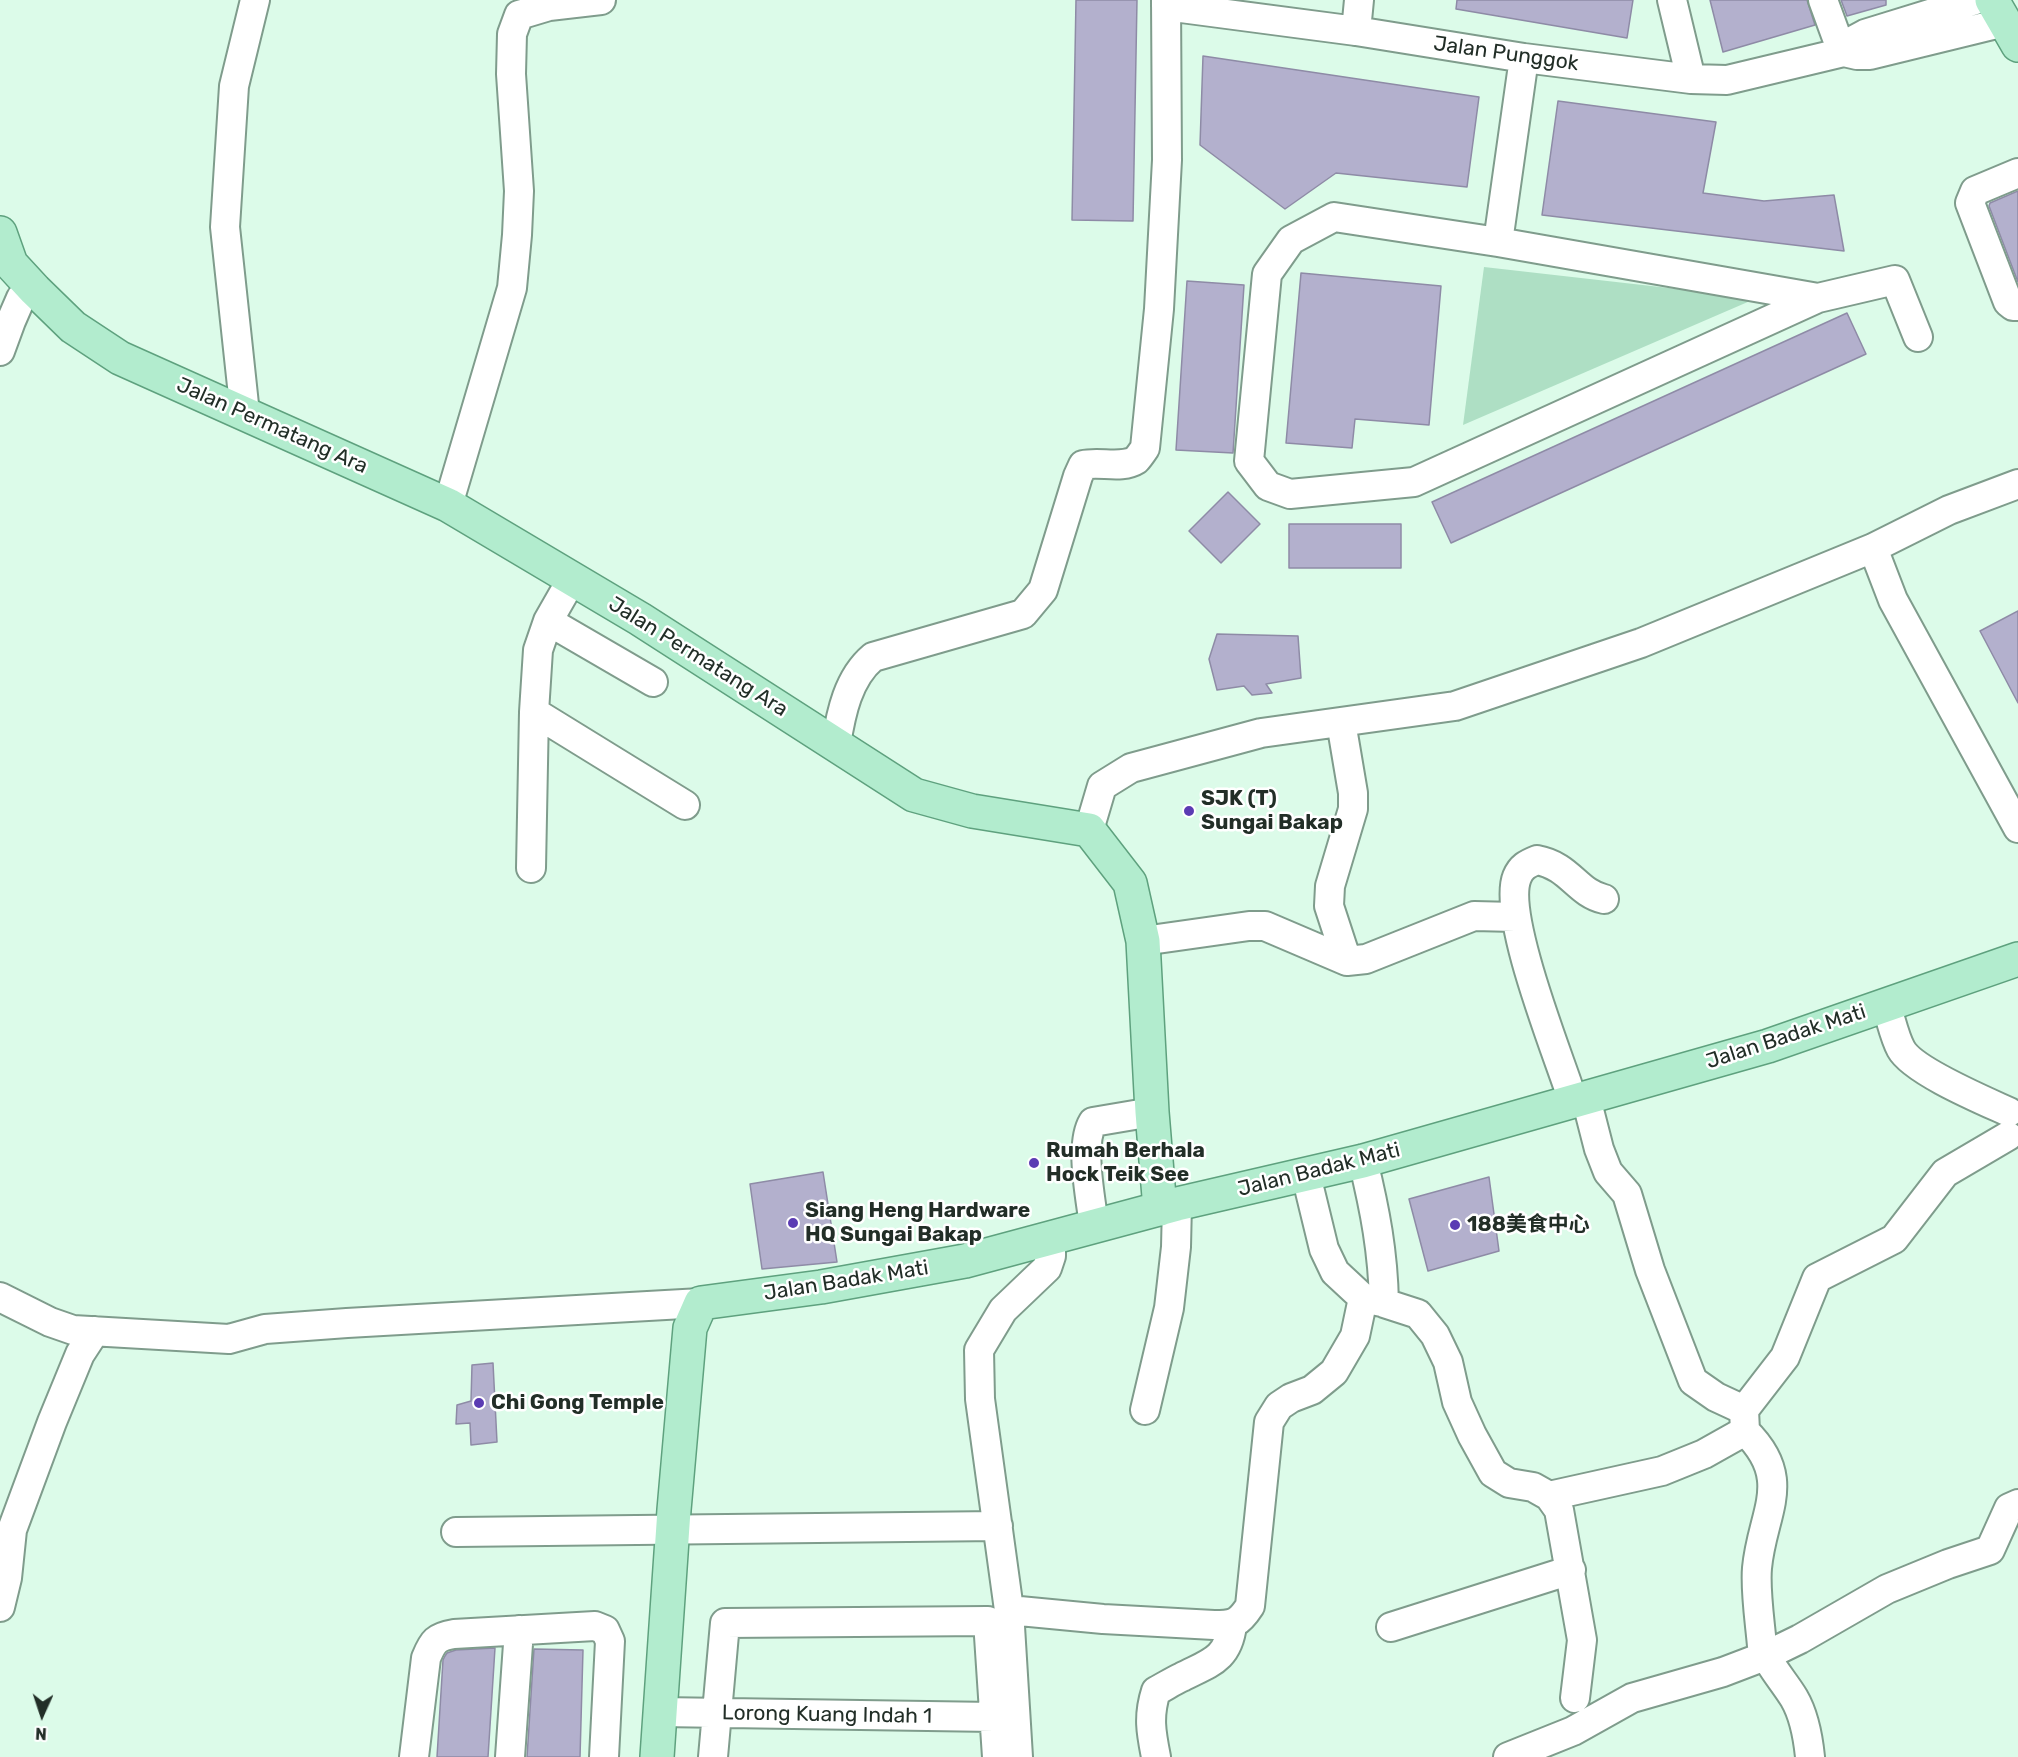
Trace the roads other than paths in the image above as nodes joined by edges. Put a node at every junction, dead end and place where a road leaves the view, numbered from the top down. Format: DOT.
graph roads {
  1 [pos="255,0"];
  2 [pos="601,0"];
  3 [pos="1359,0"];
  4 [pos="1671,0"];
  5 [pos="1824,0"];
  6 [pos="1975,0"];
  7 [pos="1166,3"];
  8 [pos="1939,5"];
  9 [pos="2005,22"];
  10 [pos="1356,31"];
  11 [pos="1843,52"];
  12 [pos="1524,58"];
  13 [pos="1691,80"];
  14 [pos="2018,173"];
  15 [pos="0,233"];
  16 [pos="1498,242"];
  17 [pos="6,268"];
  18 [pos="1730,282"];
  19 [pos="35,290"];
  20 [pos="1818,298"];
  21 [pos="2018,306"];
  22 [pos="1734,336"];
  23 [pos="1917,337"];
  24 [pos="0,351"];
  25 [pos="245,414"];
  26 [pos="2018,484"];
  27 [pos="448,505"];
  28 [pos="1873,548"];
  29 [pos="572,579"];
  30 [pos="548,621"];
  31 [pos="653,682"];
  32 [pos="534,712"];
  33 [pos="1341,722"];
  34 [pos="836,744"];
  35 [pos="686,806"];
  36 [pos="2018,828"];
  37 [pos="1089,830"];
  38 [pos="531,868"];
  39 [pos="1604,899"];
  40 [pos="1515,917"];
  41 [pos="1143,941"];
  42 [pos="2018,959"];
  43 [pos="1347,960"];
  44 [pos="1886,1005"];
  45 [pos="1579,1101"];
  46 [pos="1152,1112"];
  47 [pos="2013,1123"];
  48 [pos="1363,1161"];
  49 [pos="1306,1175"];
  50 [pos="1169,1206"];
  51 [pos="1094,1226"];
  52 [pos="1051,1238"];
  53 [pos="0,1297"];
  54 [pos="1373,1300"];
  55 [pos="701,1303"];
  56 [pos="95,1331"];
  57 [pos="1145,1410"];
  58 [pos="1745,1421"];
  59 [pos="1548,1496"];
  60 [pos="2018,1504"];
  61 [pos="998,1526"];
  62 [pos="672,1530"];
  63 [pos="456,1532"];
  64 [pos="1571,1569"];
  65 [pos="0,1607"];
  66 [pos="1009,1610"];
  67 [pos="1232,1625"];
  68 [pos="1391,1627"];
  69 [pos="519,1630"];
  70 [pos="1765,1656"];
  71 [pos="1575,1698"];
  72 [pos="660,1712"];
  73 [pos="717,1713"];
  74 [pos="994,1717"];
  75 [pos="414,1757"];
  76 [pos="510,1757"];
  77 [pos="604,1757"];
  78 [pos="657,1757"];
  79 [pos="713,1757"];
  80 [pos="997,1757"];
  81 [pos="1018,1757"];
  82 [pos="1156,1757"];
  83 [pos="1508,1757"];
  84 [pos="1810,1757"];
  1 -- 25 [label="street"];
  2 -- 27 [label="street"];
  3 -- 10 [label="street"];
  4 -- 13 [label="street"];
  5 -- 11 [label="street"];
  6 -- 8 [label="street, Jalan Punggok"];
  7 -- 10 [label="street, Jalan Punggok"];
  7 -- 34 [label="street"];
  8 -- 11 [label="street, Jalan Punggok"];
  9 -- 11 [label="street, Jalan Punggok"];
  10 -- 12 [label="street, Jalan Punggok"];
  11 -- 13 [label="street, Jalan Punggok"];
  12 -- 13 [label="street, Jalan Punggok"];
  12 -- 16 [label="street"];
  14 -- 21 [label="street"];
  15 -- 17 [label="main road, Jalan Permatang Ara"];
  16 -- 18 [label="street"];
  16 -- 22 [label="street"];
  17 -- 19 [label="main road, Jalan Permatang Ara"];
  18 -- 20 [label="street"];
  18 -- 22 [label="street"];
  19 -- 24 [label="street"];
  19 -- 25 [label="main road, Jalan Permatang Ara"];
  20 -- 22 [label="street"];
  20 -- 23 [label="street"];
  25 -- 27 [label="main road, Jalan Permatang Ara"];
  26 -- 28 [label="street"];
  27 -- 29 [label="main road, Jalan Permatang Ara"];
  28 -- 33 [label="street"];
  28 -- 36 [label="street"];
  29 -- 30 [label="street"];
  29 -- 34 [label="main road, Jalan Permatang Ara"];
  30 -- 31 [label="street"];
  30 -- 32 [label="street"];
  32 -- 35 [label="street"];
  32 -- 38 [label="street"];
  33 -- 37 [label="street"];
  33 -- 43 [label="street"];
  34 -- 37 [label="main road, Jalan Permatang Ara"];
  37 -- 41 [label="main road"];
  39 -- 40 [label="street"];
  40 -- 43 [label="street"];
  40 -- 45 [label="street"];
  41 -- 43 [label="street"];
  41 -- 46 [label="main road"];
  42 -- 44 [label="main road, Jalan Badak Mati"];
  44 -- 45 [label="main road, Jalan Badak Mati"];
  44 -- 47 [label="street"];
  45 -- 48 [label="main road, Jalan Badak Mati"];
  45 -- 58 [label="street"];
  46 -- 50 [label="main road"];
  46 -- 51 [label="street"];
  47 -- 58 [label="street"];
  48 -- 49 [label="main road, Jalan Badak Mati"];
  48 -- 54 [label="street"];
  49 -- 50 [label="main road, Jalan Badak Mati"];
  49 -- 54 [label="street"];
  50 -- 51 [label="main road, Jalan Badak Mati"];
  50 -- 57 [label="street"];
  51 -- 52 [label="main road, Jalan Badak Mati"];
  52 -- 55 [label="main road, Jalan Badak Mati"];
  52 -- 61 [label="street"];
  53 -- 56 [label="street"];
  54 -- 59 [label="street"];
  54 -- 67 [label="street"];
  55 -- 56 [label="street"];
  55 -- 62 [label="main road"];
  56 -- 65 [label="street"];
  58 -- 59 [label="street"];
  58 -- 70 [label="street"];
  59 -- 64 [label="street"];
  60 -- 70 [label="street"];
  61 -- 62 [label="street"];
  61 -- 66 [label="street"];
  62 -- 63 [label="street"];
  62 -- 72 [label="main road"];
  64 -- 68 [label="street"];
  64 -- 71 [label="street"];
  66 -- 67 [label="street"];
  66 -- 81 [label="street"];
  67 -- 82 [label="street"];
  69 -- 75 [label="street"];
  69 -- 76 [label="street"];
  69 -- 77 [label="street"];
  70 -- 83 [label="street"];
  70 -- 84 [label="street"];
  72 -- 73 [label="street, Lorong Kuang Indah 1"];
  72 -- 78 [label="main road"];
  73 -- 74 [label="street, Lorong Kuang Indah 1"];
  73 -- 74 [label="street"];
  73 -- 79 [label="street"];
  74 -- 80 [label="street"];
}
